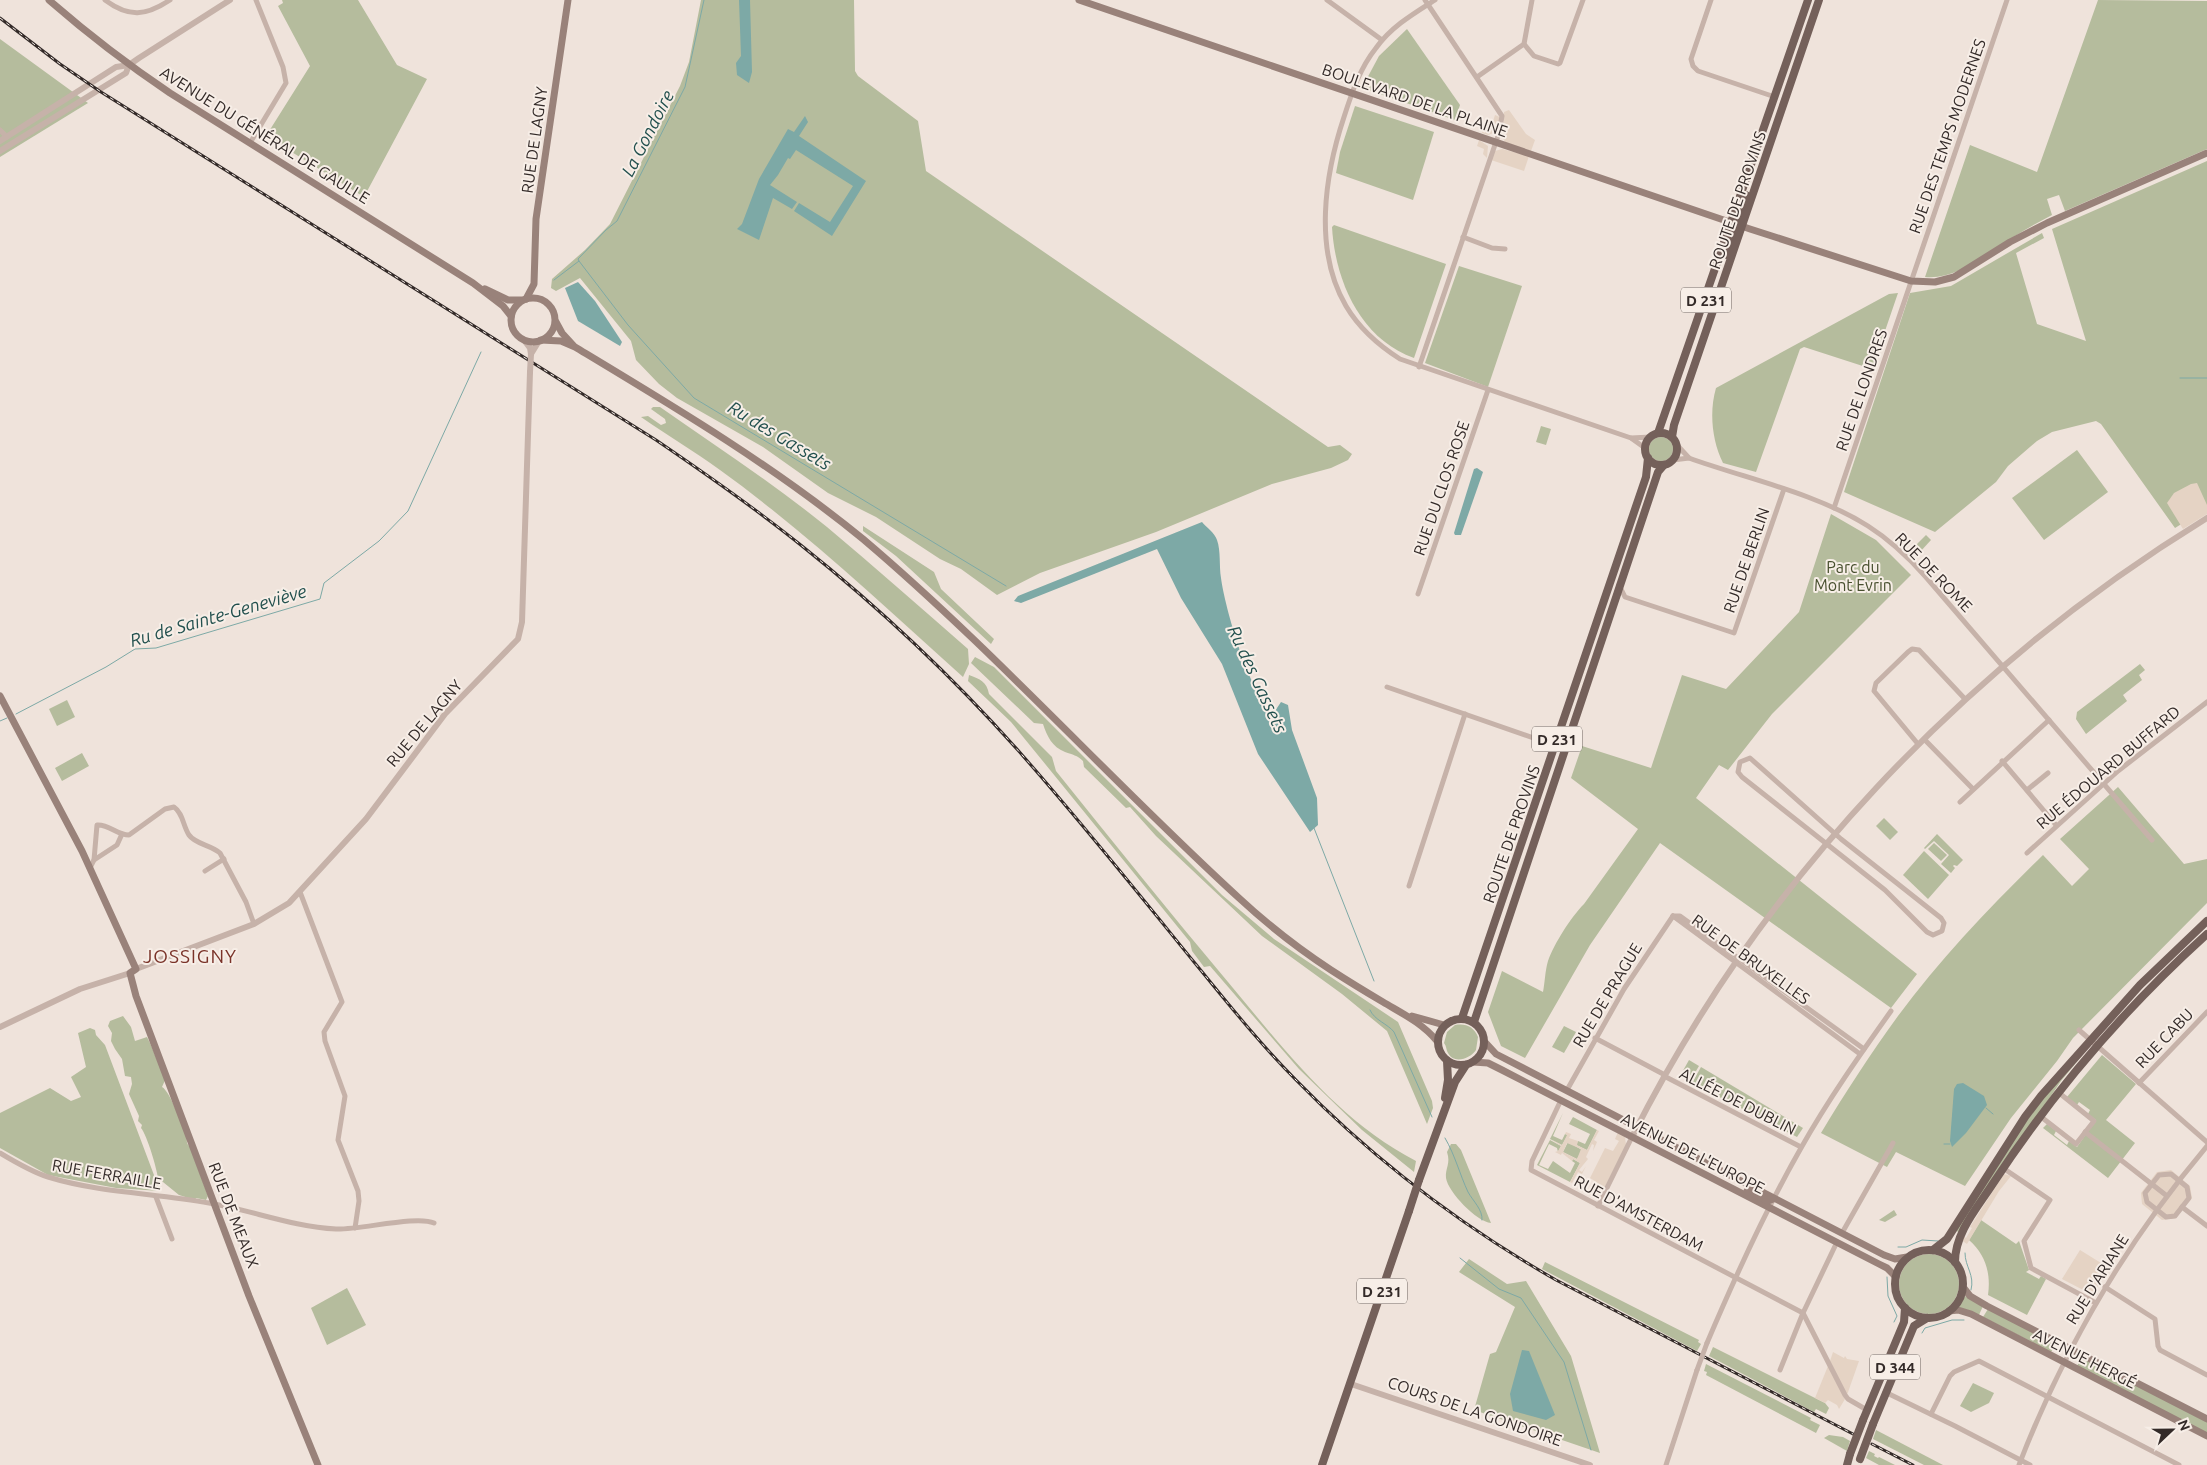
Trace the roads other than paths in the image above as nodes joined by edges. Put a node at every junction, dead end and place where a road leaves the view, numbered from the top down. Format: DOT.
graph roads {
  1 [pos="49,0"];
  2 [pos="106,0"];
  3 [pos="230,0"];
  4 [pos="256,0"];
  5 [pos="568,0"];
  6 [pos="1080,0"];
  7 [pos="1327,0"];
  8 [pos="1434,0"];
  9 [pos="1532,0"];
  10 [pos="1583,0"];
  11 [pos="1711,0"];
  12 [pos="1808,0"];
  13 [pos="1819,0"];
  14 [pos="2007,0"];
  15 [pos="167,1"];
  16 [pos="1426,2"];
  17 [pos="1382,40"];
  18 [pos="1524,44"];
  19 [pos="130,65"];
  20 [pos="1477,77"];
  21 [pos="1352,93"];
  22 [pos="1774,97"];
  23 [pos="0,130"];
  24 [pos="7,137"];
  25 [pos="0,141"];
  26 [pos="1496,141"];
  27 [pos="250,143"];
  28 [pos="0,151"];
  29 [pos="2207,153"];
  30 [pos="1737,224"];
  31 [pos="1463,237"];
  32 [pos="1505,249"];
  33 [pos="1911,281"];
  34 [pos="473,283"];
  35 [pos="534,284"];
  36 [pos="524,299"];
  37 [pos="542,299"];
  38 [pos="511,316"];
  39 [pos="556,320"];
  40 [pos="524,340"];
  41 [pos="540,341"];
  42 [pos="575,347"];
  43 [pos="531,354"];
  44 [pos="1419,367"];
  45 [pos="1488,390"];
  46 [pos="1655,435"];
  47 [pos="1672,437"];
  48 [pos="1630,438"];
  49 [pos="1676,445"];
  50 [pos="1645,448"];
  51 [pos="1648,458"];
  52 [pos="1689,458"];
  53 [pos="1673,460"];
  54 [pos="1664,465"];
  55 [pos="1784,490"];
  56 [pos="1834,508"];
  57 [pos="2207,518"];
  58 [pos="1620,585"];
  59 [pos="1418,594"];
  60 [pos="1625,597"];
  61 [pos="1613,606"];
  62 [pos="2002,666"];
  63 [pos="1387,687"];
  64 [pos="0,696"];
  65 [pos="1965,699"];
  66 [pos="2207,702"];
  67 [pos="1465,714"];
  68 [pos="2049,720"];
  69 [pos="1924,739"];
  70 [pos="1556,744"];
  71 [pos="1918,744"];
  72 [pos="1565,749"];
  73 [pos="2002,761"];
  74 [pos="2048,773"];
  75 [pos="2104,783"];
  76 [pos="1973,789"];
  77 [pos="2027,790"];
  78 [pos="1960,802"];
  79 [pos="2056,825"];
  80 [pos="1835,833"];
  81 [pos="122,834"];
  82 [pos="2152,840"];
  83 [pos="1826,844"];
  84 [pos="2028,853"];
  85 [pos="224,859"];
  86 [pos="94,860"];
  87 [pos="90,868"];
  88 [pos="205,871"];
  89 [pos="1409,886"];
  90 [pos="300,892"];
  91 [pos="1673,916"];
  92 [pos="2207,921"];
  93 [pos="254,924"];
  94 [pos="2207,934"];
  95 [pos="1737,960"];
  96 [pos="133,971"];
  97 [pos="1891,1011"];
  98 [pos="2207,1012"];
  99 [pos="1407,1014"];
  100 [pos="1462,1018"];
  101 [pos="1474,1022"];
  102 [pos="1444,1025"];
  103 [pos="0,1027"];
  104 [pos="2079,1030"];
  105 [pos="1595,1038"];
  106 [pos="1437,1041"];
  107 [pos="1484,1041"];
  108 [pos="2093,1042"];
  109 [pos="1862,1051"];
  110 [pos="1448,1061"];
  111 [pos="1469,1063"];
  112 [pos="1664,1076"];
  113 [pos="2139,1083"];
  114 [pos="1567,1090"];
  115 [pos="2058,1092"];
  116 [pos="1560,1103"];
  117 [pos="1442,1115"];
  118 [pos="2040,1116"];
  119 [pos="1635,1132"];
  120 [pos="2085,1132"];
  121 [pos="2207,1142"];
  122 [pos="1893,1143"];
  123 [pos="2207,1146"];
  124 [pos="1801,1147"];
  125 [pos="0,1154"];
  126 [pos="2003,1168"];
  127 [pos="2179,1181"];
  128 [pos="2152,1184"];
  129 [pos="2167,1196"];
  130 [pos="156,1197"];
  131 [pos="1772,1202"];
  132 [pos="214,1204"];
  133 [pos="1598,1206"];
  134 [pos="2182,1207"];
  135 [pos="2157,1210"];
  136 [pos="434,1223"];
  137 [pos="2207,1226"];
  138 [pos="355,1228"];
  139 [pos="1842,1233"];
  140 [pos="172,1239"];
  141 [pos="1837,1242"];
  142 [pos="1933,1250"];
  143 [pos="1907,1257"];
  144 [pos="1955,1262"];
  145 [pos="1896,1277"];
  146 [pos="1735,1278"];
  147 [pos="2105,1287"];
  148 [pos="1963,1288"];
  149 [pos="2096,1303"];
  150 [pos="1905,1308"];
  151 [pos="1949,1311"];
  152 [pos="1803,1313"];
  153 [pos="1926,1318"];
  154 [pos="2070,1349"];
  155 [pos="2064,1362"];
  156 [pos="1780,1370"];
  157 [pos="2207,1375"];
  158 [pos="1351,1384"];
  159 [pos="1884,1392"];
  160 [pos="2048,1397"];
  161 [pos="1867,1410"];
  162 [pos="1932,1414"];
  163 [pos="2207,1419"];
  164 [pos="2207,1436"];
  165 [pos="1859,1462"];
  166 [pos="2020,1462"];
  167 [pos="318,1465"];
  168 [pos="1322,1465"];
  169 [pos="1590,1465"];
  170 [pos="1666,1465"];
  171 [pos="1847,1465"];
  172 [pos="2030,1465"];
  173 [pos="2180,1465"];
  1 -- 19 [label="main road, AVENUE DU GÉNÉRAL DE GAULLE"];
  2 -- 15 [label="street"];
  3 -- 19 [label="street"];
  4 -- 27 [label="street"];
  5 -- 35 [label="main road, RUE DE LAGNY"];
  6 -- 21 [label="main road, BOULEVARD DE LA PLAINE"];
  7 -- 17 [label="street"];
  8 -- 16 [label="street"];
  9 -- 18 [label="street"];
  10 -- 18 [label="street"];
  11 -- 22 [label="street"];
  12 -- 22 [label="main road, ROUTE DE PROVINS / D 231"];
  13 -- 30 [label="main road, ROUTE DE PROVINS / D 231"];
  14 -- 33 [label="street, RUE DES TEMPS MODERNES"];
  16 -- 17 [label="street"];
  16 -- 20 [label="street"];
  17 -- 21 [label="street"];
  18 -- 20 [label="street"];
  19 -- 24 [label="street"];
  19 -- 27 [label="main road, AVENUE DU GÉNÉRAL DE GAULLE"];
  19 -- 28 [label="street"];
  20 -- 26 [label="street"];
  21 -- 26 [label="main road, BOULEVARD DE LA PLAINE"];
  21 -- 44 [label="street"];
  22 -- 30 [label="main road, ROUTE DE PROVINS / D 231"];
  23 -- 24 [label="street"];
  24 -- 25 [label="street"];
  26 -- 30 [label="main road, BOULEVARD DE LA PLAINE"];
  26 -- 31 [label="street"];
  27 -- 34 [label="main road, AVENUE DU GÉNÉRAL DE GAULLE"];
  29 -- 33 [label="main road, BOULEVARD DE LA PLAINE"];
  30 -- 33 [label="main road, BOULEVARD DE LA PLAINE"];
  30 -- 46 [label="main road, ROUTE DE PROVINS / D 231"];
  30 -- 47 [label="main road, ROUTE DE PROVINS / D 231"];
  31 -- 32 [label="street"];
  31 -- 44 [label="street"];
  33 -- 56 [label="street, RUE DE LONDRES"];
  34 -- 36 [label="main road, AVENUE DU GÉNÉRAL DE GAULLE"];
  34 -- 38 [label="main road, AVENUE DU GÉNÉRAL DE GAULLE"];
  35 -- 36 [label="main road, RUE DE LAGNY"];
  35 -- 37 [label="main road, RUE DE LAGNY"];
  36 -- 37 [label="main road"];
  36 -- 38 [label="main road"];
  37 -- 39 [label="main road"];
  38 -- 40 [label="main road"];
  39 -- 41 [label="main road"];
  39 -- 42 [label="main road"];
  40 -- 41 [label="main road"];
  40 -- 43 [label="street"];
  41 -- 42 [label="main road"];
  41 -- 43 [label="street"];
  42 -- 99 [label="main road"];
  43 -- 90 [label="street, RUE DE LAGNY, bridge"];
  44 -- 45 [label="street"];
  45 -- 48 [label="street"];
  45 -- 59 [label="street, RUE DU CLOS ROSE"];
  46 -- 47 [label="main road"];
  46 -- 48 [label="street"];
  46 -- 50 [label="main road"];
  47 -- 49 [label="main road"];
  48 -- 50 [label="street"];
  49 -- 52 [label="street"];
  49 -- 53 [label="main road"];
  50 -- 51 [label="main road"];
  51 -- 54 [label="main road"];
  51 -- 70 [label="main road, ROUTE DE PROVINS / D 231"];
  52 -- 53 [label="street"];
  52 -- 55 [label="street, RUE DE ROME"];
  53 -- 54 [label="main road"];
  54 -- 58 [label="main road, ROUTE DE PROVINS / D 231"];
  55 -- 56 [label="street, RUE DE ROME"];
  55 -- 60 [label="street, RUE DE BERLIN"];
  56 -- 62 [label="street, RUE DE ROME"];
  57 -- 62 [label="street"];
  58 -- 60 [label="street"];
  58 -- 61 [label="main road, ROUTE DE PROVINS / D 231"];
  60 -- 61 [label="street"];
  61 -- 72 [label="main road, ROUTE DE PROVINS / D 231"];
  62 -- 65 [label="street"];
  62 -- 68 [label="street, RUE DE ROME"];
  63 -- 67 [label="street"];
  64 -- 87 [label="main road, RUE DE MEAUX"];
  65 -- 69 [label="street"];
  65 -- 71 [label="street"];
  66 -- 75 [label="street, RUE ÉDOUARD BUFFARD"];
  67 -- 70 [label="street"];
  67 -- 89 [label="street"];
  68 -- 73 [label="street"];
  68 -- 75 [label="street, RUE DE ROME"];
  69 -- 71 [label="street"];
  69 -- 76 [label="street"];
  70 -- 72 [label="street"];
  70 -- 100 [label="main road, ROUTE DE PROVINS / D 231"];
  71 -- 80 [label="street"];
  72 -- 101 [label="main road, ROUTE DE PROVINS / D 231"];
  73 -- 76 [label="street"];
  73 -- 77 [label="street"];
  74 -- 77 [label="street"];
  75 -- 79 [label="street, RUE ÉDOUARD BUFFARD"];
  75 -- 82 [label="street, RUE DE ROME"];
  76 -- 78 [label="street"];
  77 -- 79 [label="street"];
  79 -- 84 [label="street, RUE ÉDOUARD BUFFARD"];
  80 -- 83 [label="street"];
  80 -- 83 [label="street"];
  80 -- 83 [label="street"];
  81 -- 85 [label="street"];
  81 -- 86 [label="street"];
  81 -- 86 [label="street"];
  83 -- 95 [label="street"];
  85 -- 88 [label="street"];
  85 -- 93 [label="street"];
  86 -- 87 [label="street"];
  87 -- 96 [label="main road, RUE DE MEAUX"];
  90 -- 93 [label="street, RUE DE LAGNY"];
  90 -- 138 [label="street"];
  91 -- 95 [label="street, RUE DE BRUXELLES"];
  91 -- 105 [label="street, RUE DE PRAGUE"];
  92 -- 108 [label="main road"];
  93 -- 96 [label="street, RUE DE LAGNY"];
  94 -- 108 [label="main road"];
  95 -- 109 [label="street, RUE DE BRUXELLES"];
  95 -- 112 [label="street"];
  96 -- 103 [label="street, RUE DE LAGNY"];
  96 -- 132 [label="main road, RUE DE MEAUX"];
  97 -- 109 [label="street"];
  98 -- 113 [label="street, RUE CABU"];
  99 -- 102 [label="main road"];
  99 -- 106 [label="main road"];
  100 -- 101 [label="main road"];
  100 -- 102 [label="main road"];
  101 -- 107 [label="main road"];
  102 -- 106 [label="main road"];
  104 -- 108 [label="street"];
  105 -- 112 [label="street, ALLÉE DE DUBLIN"];
  105 -- 114 [label="street, RUE DE PRAGUE"];
  106 -- 110 [label="main road"];
  107 -- 111 [label="main road, D 231"];
  107 -- 114 [label="main road, AVENUE DE L'EUROPE"];
  108 -- 113 [label="street"];
  108 -- 115 [label="main road"];
  108 -- 142 [label="main road"];
  109 -- 124 [label="street"];
  110 -- 111 [label="main road"];
  110 -- 117 [label="main road, D 231"];
  111 -- 116 [label="main road, AVENUE DE L'EUROPE"];
  111 -- 117 [label="main road, D 231"];
  112 -- 119 [label="street"];
  112 -- 124 [label="street, ALLÉE DE DUBLIN"];
  113 -- 121 [label="street"];
  114 -- 119 [label="main road, AVENUE DE L'EUROPE"];
  115 -- 118 [label="main road"];
  115 -- 120 [label="street"];
  116 -- 119 [label="main road, AVENUE DE L'EUROPE"];
  116 -- 133 [label="street, RUE D'AMSTERDAM"];
  117 -- 158 [label="main road, D 231, bridge"];
  118 -- 120 [label="street"];
  118 -- 126 [label="main road"];
  119 -- 131 [label="main road, AVENUE DE L'EUROPE"];
  119 -- 131 [label="main road, AVENUE DE L'EUROPE"];
  119 -- 133 [label="street"];
  120 -- 128 [label="street"];
  122 -- 139 [label="street"];
  123 -- 127 [label="street, RUE D'ARIANE"];
  124 -- 131 [label="street"];
  125 -- 130 [label="street, RUE FERRAILLE"];
  126 -- 144 [label="main road"];
  126 -- 149 [label="street"];
  127 -- 128 [label="street"];
  127 -- 129 [label="street, RUE D'ARIANE"];
  127 -- 134 [label="street"];
  128 -- 129 [label="street"];
  128 -- 135 [label="street"];
  129 -- 135 [label="street, RUE D'ARIANE"];
  130 -- 132 [label="street, RUE FERRAILLE"];
  130 -- 140 [label="street"];
  131 -- 139 [label="main road, AVENUE DE L'EUROPE"];
  131 -- 141 [label="main road, AVENUE DE L'EUROPE"];
  131 -- 146 [label="street"];
  132 -- 138 [label="street, RUE FERRAILLE"];
  132 -- 167 [label="main road, RUE DE MEAUX"];
  133 -- 146 [label="street, RUE D'AMSTERDAM"];
  134 -- 135 [label="street"];
  134 -- 137 [label="street"];
  135 -- 147 [label="street, RUE D'ARIANE"];
  136 -- 138 [label="street, RUE FERRAILLE"];
  139 -- 143 [label="main road, AVENUE DE L'EUROPE"];
  141 -- 145 [label="main road, AVENUE DE L'EUROPE"];
  141 -- 152 [label="street"];
  142 -- 143 [label="main road"];
  142 -- 144 [label="main road"];
  143 -- 145 [label="main road"];
  144 -- 148 [label="main road"];
  145 -- 150 [label="main road"];
  146 -- 152 [label="street, RUE D'AMSTERDAM"];
  146 -- 170 [label="street, bridge"];
  147 -- 149 [label="street, RUE D'ARIANE"];
  147 -- 157 [label="street"];
  148 -- 151 [label="main road"];
  148 -- 154 [label="main road, AVENUE HERGÉ"];
  149 -- 154 [label="street, RUE D'ARIANE"];
  150 -- 153 [label="main road"];
  150 -- 161 [label="main road, D 344"];
  151 -- 153 [label="main road"];
  151 -- 155 [label="main road, AVENUE HERGÉ"];
  152 -- 156 [label="street"];
  152 -- 161 [label="street"];
  153 -- 159 [label="main road, D 344"];
  154 -- 155 [label="street, RUE D'ARIANE"];
  154 -- 163 [label="main road, AVENUE HERGÉ"];
  155 -- 160 [label="street, RUE D'ARIANE"];
  155 -- 164 [label="main road, AVENUE HERGÉ"];
  158 -- 168 [label="main road, D 231"];
  158 -- 169 [label="street, COURS DE LA GONDOIRE"];
  159 -- 162 [label="street"];
  159 -- 165 [label="main road, D 344, bridge"];
  160 -- 162 [label="street"];
  160 -- 166 [label="street, RUE D'ARIANE"];
  160 -- 173 [label="street"];
  161 -- 171 [label="main road, D 344, bridge"];
  162 -- 166 [label="street"];
  166 -- 172 [label="street"];
}
